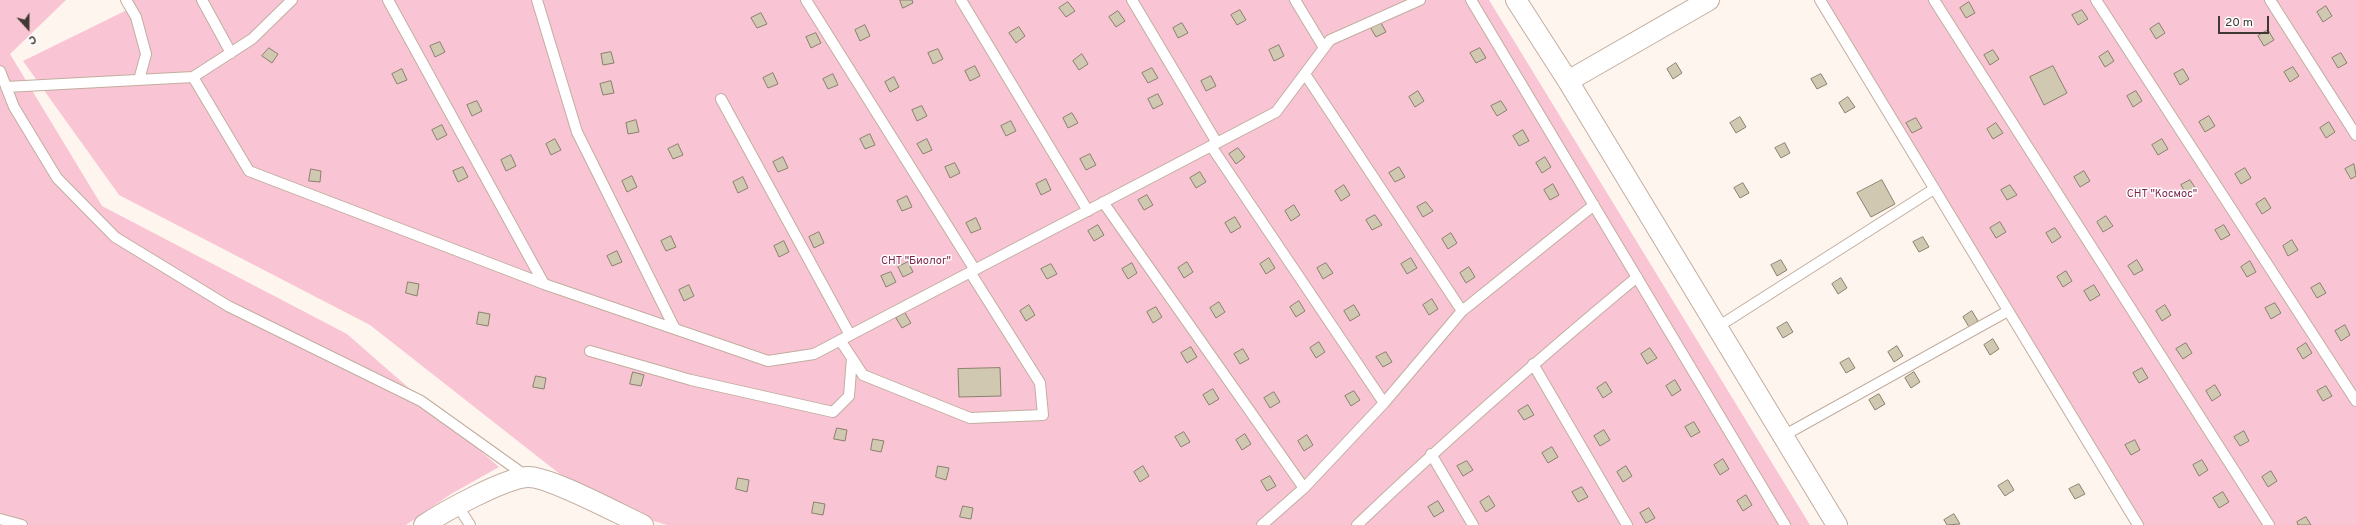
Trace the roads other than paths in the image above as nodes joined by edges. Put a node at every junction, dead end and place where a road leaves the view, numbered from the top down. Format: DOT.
graph roads {
  1 [pos="126,0"];
  2 [pos="202,0"];
  3 [pos="388,0"];
  4 [pos="537,0"];
  5 [pos="806,0"];
  6 [pos="961,0"];
  7 [pos="1132,0"];
  8 [pos="1295,0"];
  9 [pos="1420,0"];
  10 [pos="1471,0"];
  11 [pos="1516,0"];
  12 [pos="1709,0"];
  13 [pos="1820,0"];
  14 [pos="1934,0"];
  15 [pos="2096,0"];
  16 [pos="2270,0"];
  17 [pos="291,1"];
  18 [pos="1324,48"];
  19 [pos="231,53"];
  20 [pos="0,71"];
  21 [pos="1305,74"];
  22 [pos="192,78"];
  23 [pos="139,80"];
  24 [pos="1568,81"];
  25 [pos="6,87"];
  26 [pos="721,99"];
  27 [pos="2356,135"];
  28 [pos="1214,144"];
  29 [pos="1934,189"];
  30 [pos="1103,202"];
  31 [pos="1594,205"];
  32 [pos="1088,210"];
  33 [pos="972,271"];
  34 [pos="1637,277"];
  35 [pos="544,284"];
  36 [pos="1462,311"];
  37 [pos="2008,311"];
  38 [pos="1716,328"];
  39 [pos="675,329"];
  40 [pos="850,335"];
  41 [pos="840,340"];
  42 [pos="590,350"];
  43 [pos="852,358"];
  44 [pos="1533,364"];
  45 [pos="2356,400"];
  46 [pos="1384,404"];
  47 [pos="1783,436"];
  48 [pos="1431,454"];
  49 [pos="528,477"];
  50 [pos="1304,488"];
  51 [pos="458,506"];
  52 [pos="0,519"];
  53 [pos="22,525"];
  54 [pos="424,525"];
  55 [pos="470,525"];
  56 [pos="643,525"];
  57 [pos="1262,525"];
  58 [pos="1357,525"];
  59 [pos="1473,525"];
  60 [pos="1627,525"];
  61 [pos="1785,525"];
  62 [pos="1837,525"];
  63 [pos="2138,525"];
  64 [pos="2269,525"];
  1 -- 23 [label="lane"];
  2 -- 19 [label="lane"];
  3 -- 35 [label="lane"];
  4 -- 39 [label="lane"];
  5 -- 33 [label="lane"];
  6 -- 32 [label="lane"];
  7 -- 28 [label="lane"];
  8 -- 18 [label="lane"];
  9 -- 18 [label="lane"];
  10 -- 31 [label="lane"];
  11 -- 24 [label="street"];
  12 -- 24 [label="street"];
  13 -- 29 [label="lane"];
  14 -- 64 [label="lane"];
  15 -- 45 [label="lane"];
  16 -- 27 [label="lane"];
  17 -- 19 [label="lane"];
  18 -- 21 [label="lane"];
  19 -- 22 [label="lane"];
  20 -- 25 [label="lane"];
  21 -- 28 [label="lane"];
  21 -- 36 [label="lane"];
  22 -- 23 [label="lane"];
  22 -- 35 [label="lane"];
  23 -- 25 [label="lane"];
  24 -- 38 [label="street"];
  25 -- 49 [label="lane"];
  26 -- 40 [label="lane"];
  28 -- 30 [label="lane"];
  28 -- 46 [label="lane"];
  29 -- 37 [label="lane"];
  29 -- 38 [label="lane"];
  30 -- 32 [label="lane"];
  30 -- 50 [label="lane"];
  31 -- 34 [label="lane"];
  31 -- 36 [label="lane"];
  32 -- 33 [label="lane"];
  33 -- 40 [label="lane"];
  33 -- 43 [label="lane"];
  34 -- 44 [label="lane"];
  34 -- 61 [label="lane"];
  35 -- 39 [label="lane"];
  36 -- 46 [label="lane"];
  37 -- 47 [label="lane"];
  37 -- 63 [label="lane"];
  38 -- 47 [label="street"];
  39 -- 41 [label="lane"];
  40 -- 41 [label="lane"];
  41 -- 43 [label="lane"];
  42 -- 43 [label="lane"];
  44 -- 48 [label="lane"];
  44 -- 60 [label="lane"];
  46 -- 50 [label="lane"];
  47 -- 62 [label="street"];
  48 -- 58 [label="lane"];
  48 -- 59 [label="lane"];
  49 -- 51 [label="street"];
  49 -- 56 [label="street"];
  50 -- 57 [label="lane"];
  51 -- 54 [label="street"];
  51 -- 55 [label="lane"];
  52 -- 53 [label="lane"];
}
